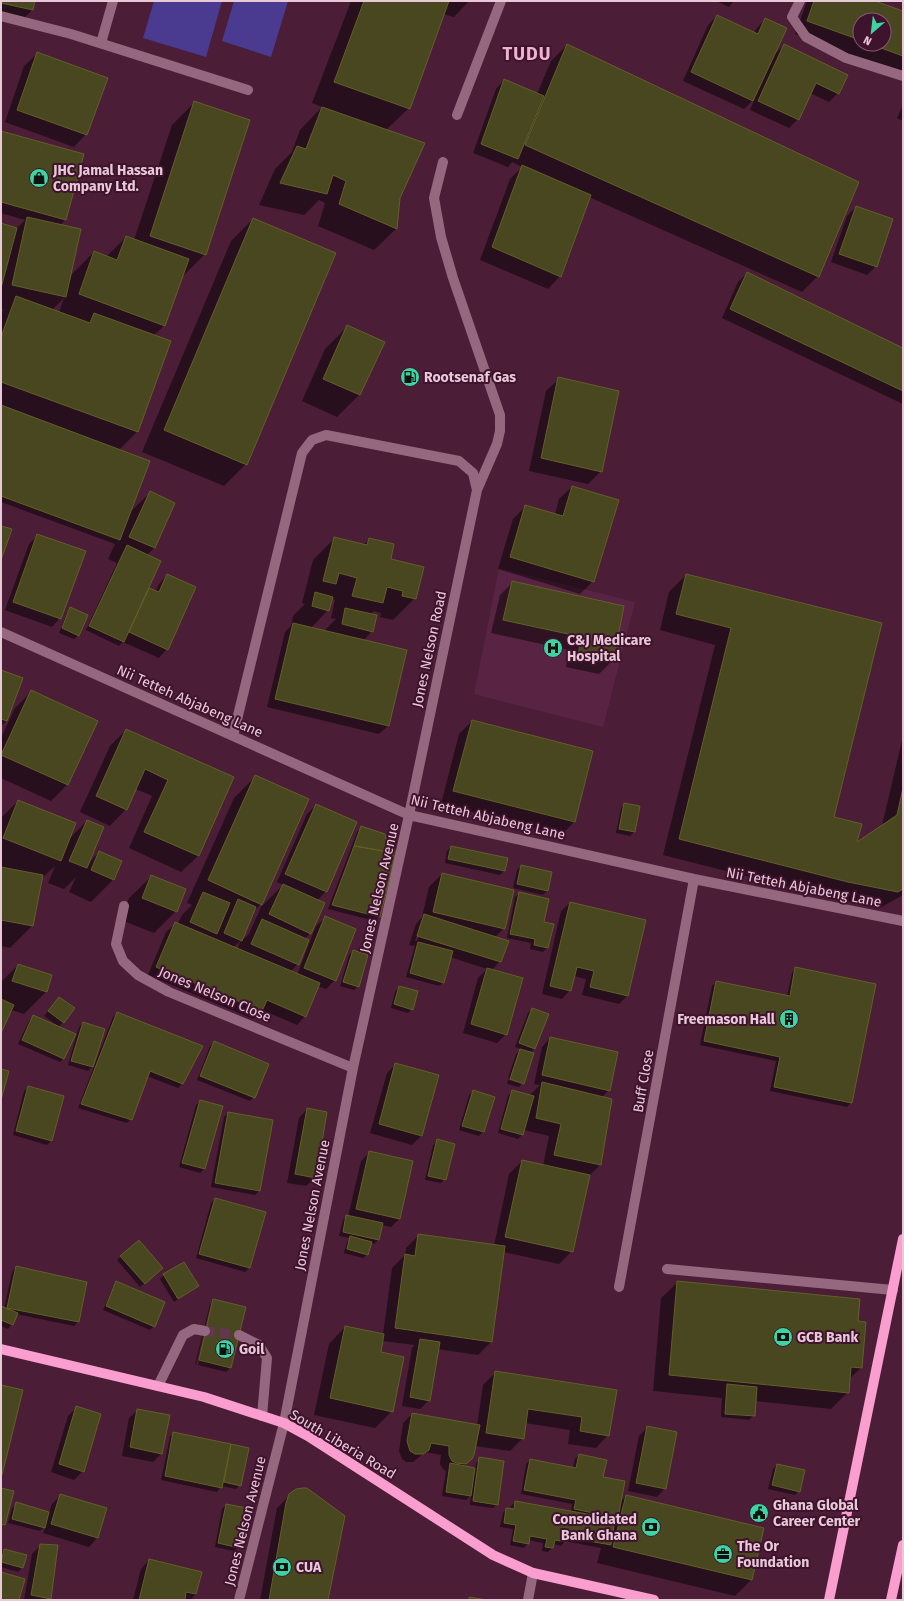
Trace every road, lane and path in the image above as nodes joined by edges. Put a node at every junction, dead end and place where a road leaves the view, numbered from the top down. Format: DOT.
graph roads {
  1 [pos="113,1"];
  2 [pos="501,1"];
  3 [pos="800,1"];
  4 [pos="1,16"];
  5 [pos="101,43"];
  6 [pos="903,76"];
  7 [pos="248,90"];
  8 [pos="457,115"];
  9 [pos="443,162"];
  10 [pos="477,490"];
  11 [pos="1,632"];
  12 [pos="233,736"];
  13 [pos="409,815"];
  14 [pos="694,879"];
  15 [pos="124,906"];
  16 [pos="903,921"];
  17 [pos="353,1068"];
  18 [pos="903,1239"];
  19 [pos="667,1269"];
  20 [pos="619,1288"];
  21 [pos="893,1290"];
  22 [pos="205,1331"];
  23 [pos="239,1335"];
  24 [pos="1,1348"];
  25 [pos="158,1386"];
  26 [pos="262,1416"];
  27 [pos="284,1423"];
  28 [pos="903,1545"];
  29 [pos="533,1573"];
  30 [pos="239,1600"];
  31 [pos="528,1600"];
  32 [pos="654,1600"];
  33 [pos="829,1600"];
  34 [pos="891,1600"];
  1 -- 5 [label="street"];
  2 -- 8 [label="street"];
  3 -- 6 [label="street"];
  4 -- 5 [label="street"];
  5 -- 7 [label="street"];
  9 -- 10 [label="street, Jones Nelson Road"];
  10 -- 12 [label="street"];
  10 -- 13 [label="street, Jones Nelson Road"];
  11 -- 12 [label="street, Nii Tetteh Abjabeng Lane"];
  12 -- 13 [label="street, Nii Tetteh Abjabeng Lane"];
  13 -- 14 [label="street, Nii Tetteh Abjabeng Lane"];
  13 -- 17 [label="street, Jones Nelson Avenue"];
  14 -- 16 [label="street, Nii Tetteh Abjabeng Lane"];
  14 -- 20 [label="street, Buff Close"];
  15 -- 17 [label="street, Jones Nelson Close"];
  17 -- 27 [label="street, Jones Nelson Avenue"];
  18 -- 21 [label="main road"];
  19 -- 21 [label="street"];
  21 -- 33 [label="main road"];
  22 -- 25 [label="street"];
  23 -- 26 [label="street"];
  24 -- 25 [label="main road, South Liberia Road"];
  25 -- 26 [label="main road, South Liberia Road"];
  26 -- 27 [label="main road, South Liberia Road"];
  27 -- 29 [label="main road, South Liberia Road"];
  27 -- 30 [label="street, Jones Nelson Avenue"];
  28 -- 34 [label="main road"];
  29 -- 31 [label="street"];
  29 -- 32 [label="main road, South Liberia Road"];
}
